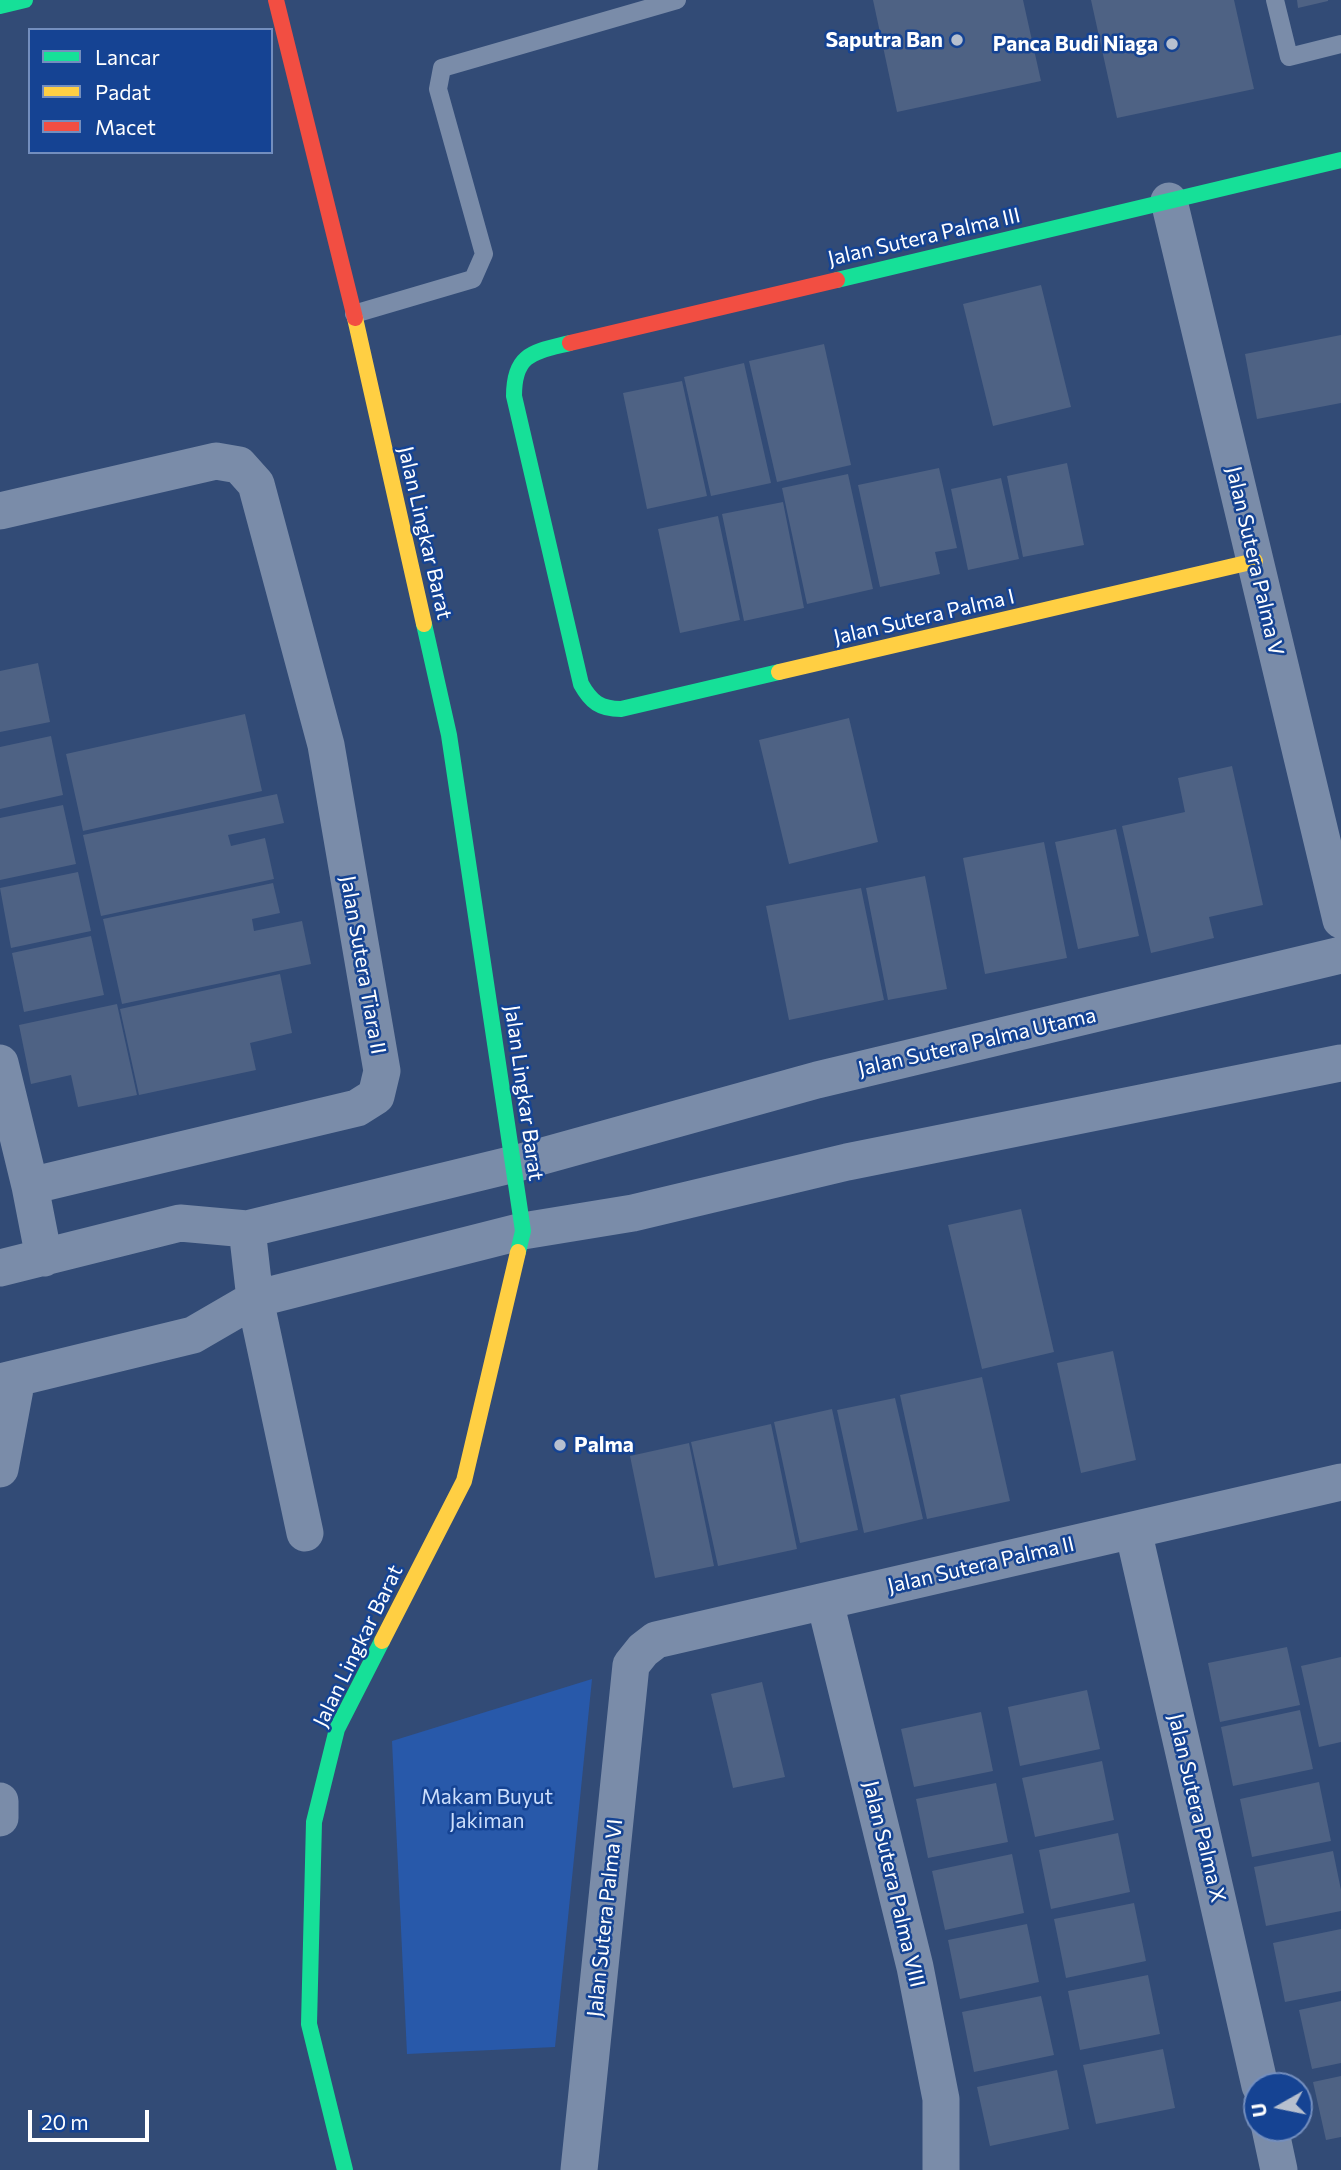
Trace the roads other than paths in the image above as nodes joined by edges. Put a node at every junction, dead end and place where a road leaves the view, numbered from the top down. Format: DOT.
graph roads {
  1 [pos="25,0"];
  2 [pos="276,0"];
  3 [pos="677,0"];
  4 [pos="1275,0"];
  5 [pos="652,3"];
  6 [pos="0,6"];
  7 [pos="1341,44"];
  8 [pos="1341,160"];
  9 [pos="1169,201"];
  10 [pos="354,314"];
  11 [pos="0,511"];
  12 [pos="1255,561"];
  13 [pos="602,709"];
  14 [pos="1341,920"];
  15 [pos="1341,955"];
  16 [pos="0,1063"];
  17 [pos="1341,1063"];
  18 [pos="514,1164"];
  19 [pos="30,1186"];
  20 [pos="247,1229"];
  21 [pos="523,1231"];
  22 [pos="44,1258"];
  23 [pos="0,1268"];
  24 [pos="255,1299"];
  25 [pos="8,1380"];
  26 [pos="0,1469"];
  27 [pos="1341,1482"];
  28 [pos="1133,1530"];
  29 [pos="305,1533"];
  30 [pos="825,1602"];
  31 [pos="631,1665"];
  32 [pos="0,1801"];
  33 [pos="0,1818"];
  34 [pos="1257,2072"];
  35 [pos="1273,2142"];
  36 [pos="345,2170"];
  37 [pos="579,2170"];
  38 [pos="941,2170"];
  39 [pos="1279,2170"];
  1 -- 6 [label="street"];
  2 -- 10 [label="street, Jalan Lingkar Barat"];
  3 -- 5 [label="lane"];
  4 -- 7 [label="lane"];
  5 -- 10 [label="lane"];
  8 -- 9 [label="street, Jalan Sutera Palma III"];
  9 -- 12 [label="street, Jalan Sutera Palma V"];
  9 -- 13 [label="street, Jalan Sutera Palma III"];
  10 -- 18 [label="street, Jalan Lingkar Barat"];
  11 -- 19 [label="street, Jalan Sutera Tiara II"];
  12 -- 13 [label="street, Jalan Sutera Palma I"];
  12 -- 14 [label="street, Jalan Sutera Palma V"];
  15 -- 18 [label="street, Jalan Sutera Palma Utama"];
  16 -- 19 [label="street"];
  17 -- 21 [label="street"];
  18 -- 20 [label="street, Jalan Sutera Palma Utama"];
  18 -- 21 [label="street, Jalan Lingkar Barat"];
  19 -- 22 [label="street"];
  20 -- 22 [label="street, Jalan Sutera Palma Utama"];
  20 -- 24 [label="street"];
  21 -- 24 [label="street"];
  21 -- 36 [label="street, Jalan Lingkar Barat"];
  22 -- 23 [label="street, Jalan Sutera Palma Utama"];
  24 -- 25 [label="street"];
  24 -- 29 [label="street"];
  25 -- 26 [label="street"];
  27 -- 28 [label="street, Jalan Sutera Palma II"];
  28 -- 30 [label="street, Jalan Sutera Palma II"];
  28 -- 34 [label="street, Jalan Sutera Palma X"];
  30 -- 31 [label="street, Jalan Sutera Palma II"];
  30 -- 38 [label="street, Jalan Sutera Palma VIII"];
  31 -- 37 [label="street, Jalan Sutera Palma VI"];
  32 -- 33 [label="street"];
  35 -- 39 [label="street"];
}
